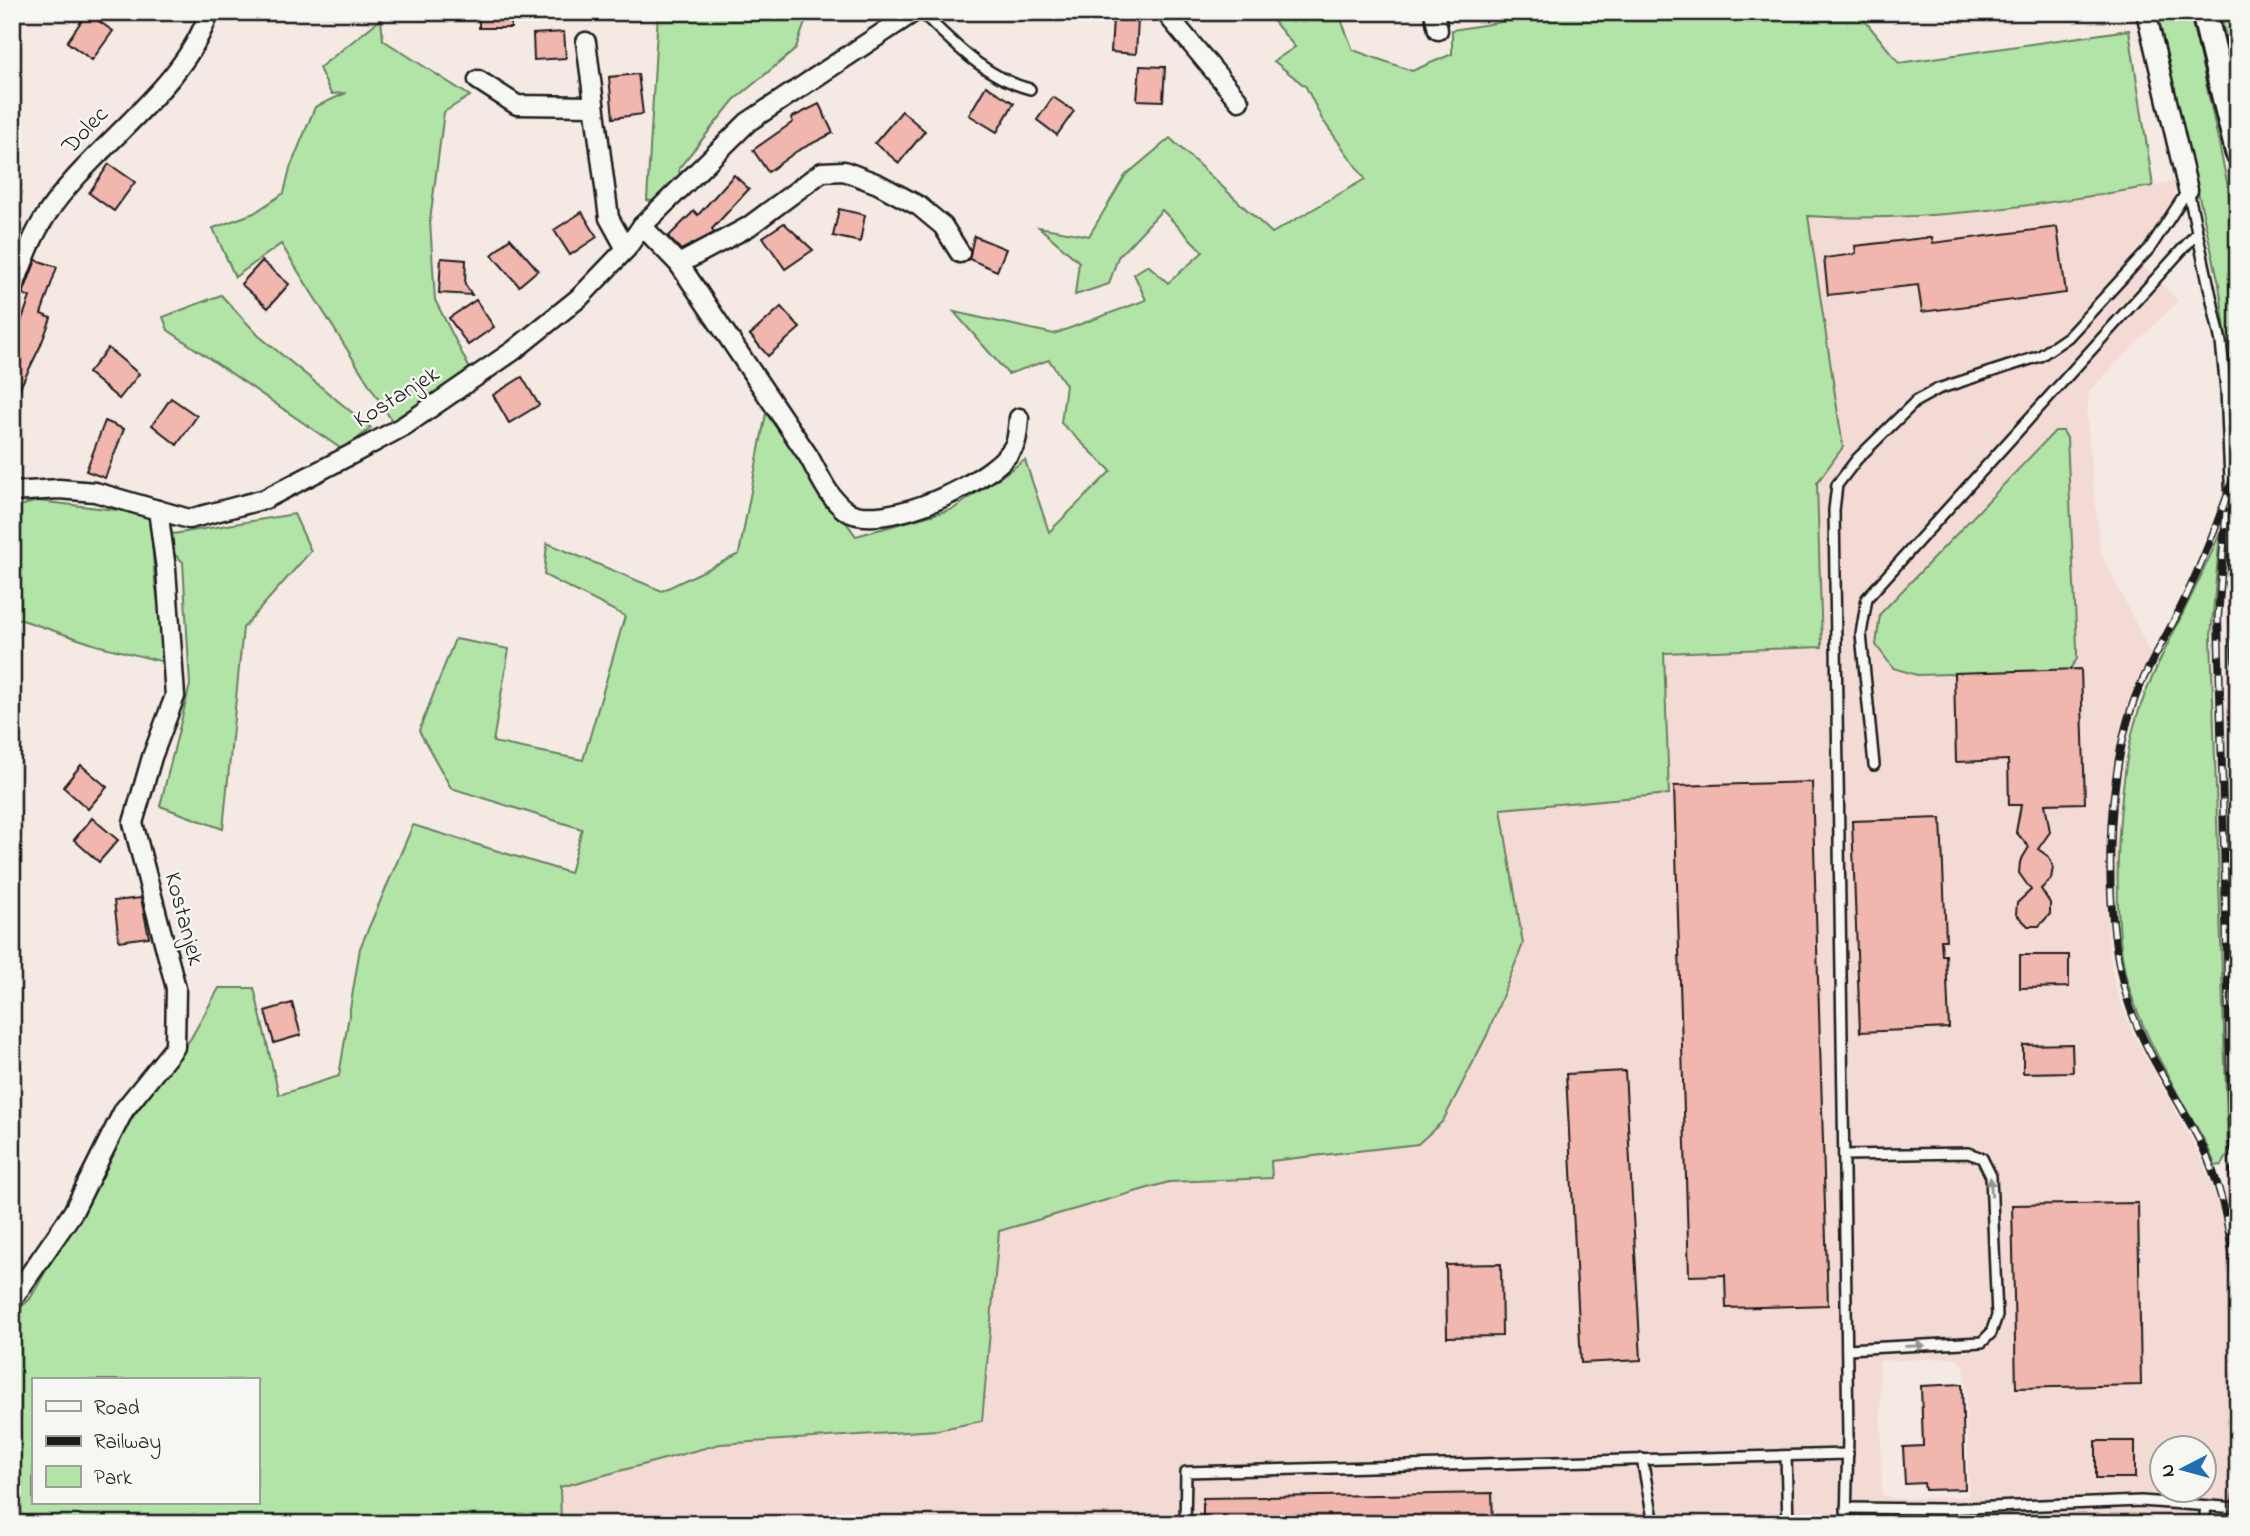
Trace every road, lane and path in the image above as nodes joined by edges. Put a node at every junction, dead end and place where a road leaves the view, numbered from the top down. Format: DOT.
graph roads {
  1 [pos="209,12"];
  2 [pos="914,12"];
  3 [pos="921,12"];
  4 [pos="1165,12"];
  5 [pos="2146,12"];
  6 [pos="2204,12"];
  7 [pos="586,42"];
  8 [pos="478,80"];
  9 [pos="1030,89"];
  10 [pos="1239,101"];
  11 [pos="594,106"];
  12 [pos="2238,152"];
  13 [pos="2188,190"];
  14 [pos="642,226"];
  15 [pos="2197,233"];
  16 [pos="626,249"];
  17 [pos="960,253"];
  18 [pos="679,264"];
  19 [pos="12,291"];
  20 [pos="1019,418"];
  21 [pos="12,492"];
  22 [pos="158,510"];
  23 [pos="2238,660"];
  24 [pos="1874,765"];
  25 [pos="1844,1155"];
  26 [pos="12,1300"];
  27 [pos="1847,1349"];
  28 [pos="1848,1454"];
  29 [pos="1786,1456"];
  30 [pos="1642,1459"];
  31 [pos="2206,1506"];
  32 [pos="1846,1508"];
  33 [pos="2238,1508"];
  34 [pos="1185,1524"];
  35 [pos="1654,1524"];
  36 [pos="1788,1524"];
  37 [pos="1846,1524"];
  38 [pos="2204,1524"];
  1 -- 19 [label="street, Dolec"];
  2 -- 14 [label="street, Kostanjek"];
  3 -- 9 [label="lane"];
  4 -- 10 [label="street"];
  5 -- 13 [label="street"];
  6 -- 12 [label="main road"];
  7 -- 11 [label="street"];
  8 -- 11 [label="street"];
  11 -- 16 [label="street"];
  13 -- 15 [label="lane"];
  13 -- 25 [label="lane"];
  14 -- 16 [label="street, Kostanjek"];
  14 -- 18 [label="street"];
  15 -- 23 [label="lane"];
  15 -- 24 [label="lane"];
  16 -- 22 [label="street, Kostanjek"];
  17 -- 18 [label="street"];
  18 -- 20 [label="street"];
  21 -- 22 [label="street, Kostanjek"];
  22 -- 26 [label="street, Kostanjek"];
  25 -- 27 [label="lane"];
  27 -- 25 [label="lane, one-way"];
  27 -- 28 [label="lane"];
  28 -- 29 [label="lane"];
  28 -- 32 [label="lane"];
  29 -- 30 [label="lane"];
  29 -- 36 [label="lane"];
  30 -- 34 [label="lane"];
  30 -- 35 [label="lane"];
  31 -- 32 [label="lane"];
  31 -- 33 [label="lane"];
  31 -- 38 [label="lane"];
  32 -- 37 [label="lane"];
}
